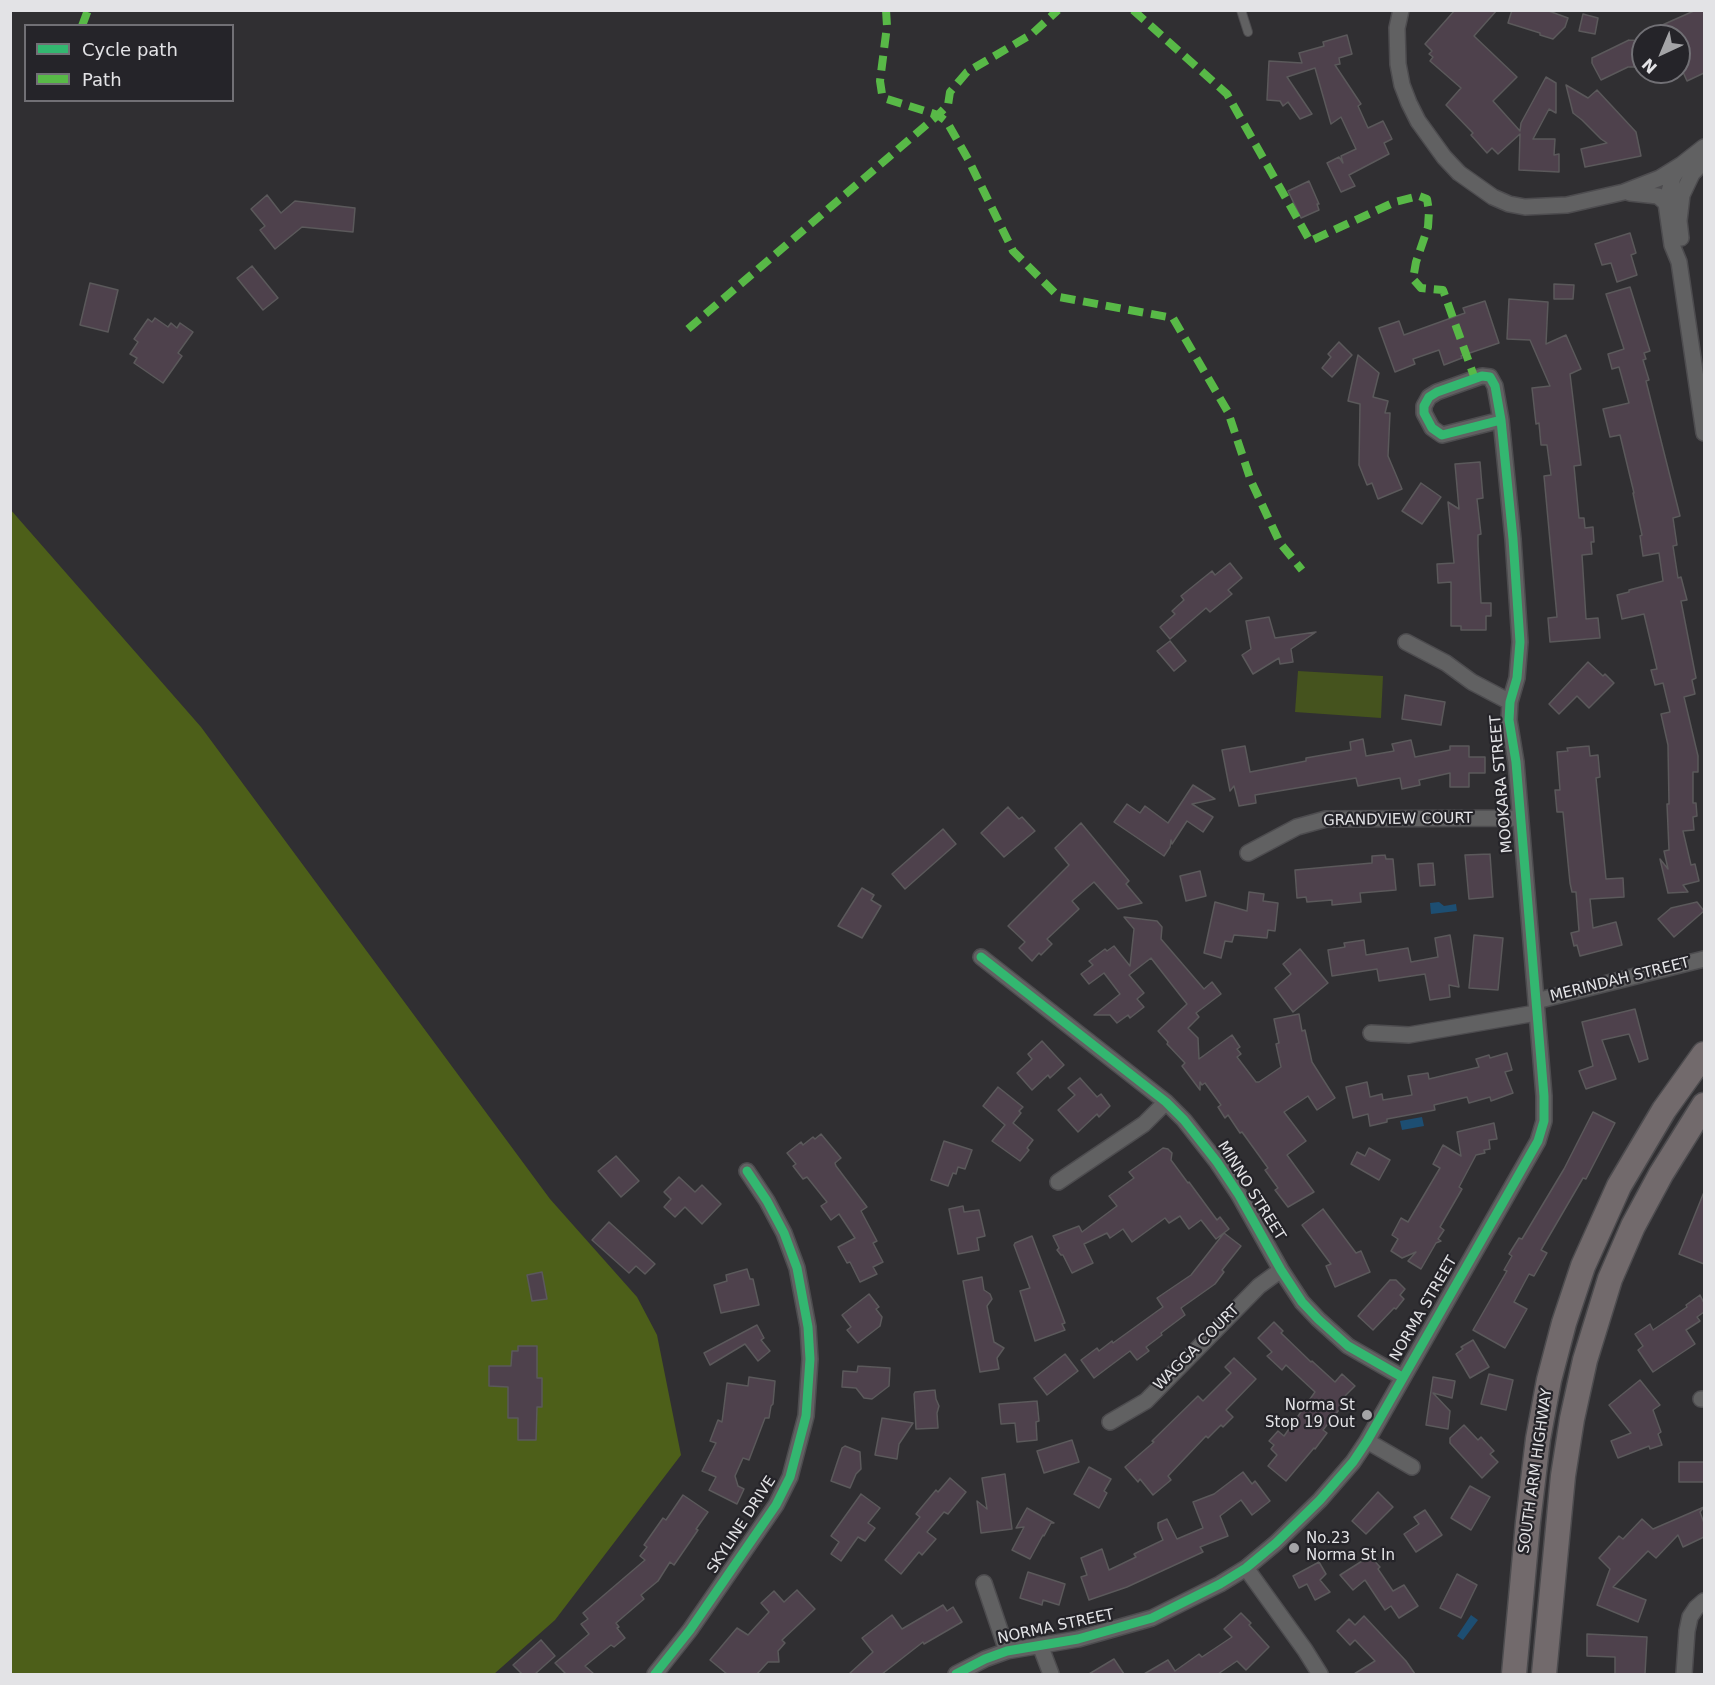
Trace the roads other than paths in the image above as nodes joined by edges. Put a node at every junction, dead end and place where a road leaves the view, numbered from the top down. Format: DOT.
graph roads {
  1 [pos="1241,10"];
  2 [pos="1401,10"];
  3 [pos="1248,32"];
  4 [pos="1704,147"];
  5 [pos="1704,161"];
  6 [pos="1681,165"];
  7 [pos="1624,192"];
  8 [pos="1666,203"];
  9 [pos="1679,262"];
  10 [pos="1501,420"];
  11 [pos="1704,433"];
  12 [pos="1406,642"];
  13 [pos="1510,702"];
  14 [pos="1520,818"];
  15 [pos="1248,853"];
  16 [pos="981,957"];
  17 [pos="1704,959"];
  18 [pos="1536,1007"];
  19 [pos="1371,1033"];
  20 [pos="1704,1054"];
  21 [pos="1166,1102"];
  22 [pos="1704,1105"];
  23 [pos="747,1171"];
  24 [pos="1058,1182"];
  25 [pos="1281,1270"];
  26 [pos="1402,1377"];
  27 [pos="1110,1422"];
  28 [pos="1367,1441"];
  29 [pos="1412,1467"];
  30 [pos="1246,1568"];
  31 [pos="984,1583"];
  32 [pos="1704,1601"];
  33 [pos="1040,1645"];
  34 [pos="1007,1651"];
  35 [pos="655,1674"];
  36 [pos="956,1674"];
  37 [pos="1050,1674"];
  38 [pos="1320,1674"];
  39 [pos="1514,1674"];
  40 [pos="1544,1674"];
  41 [pos="1684,1674"];
  1 -- 3 [label="lane"];
  2 -- 7 [label="street"];
  4 -- 6 [label="street"];
  5 -- 9 [label="street"];
  6 -- 7 [label="street"];
  6 -- 8 [label="street"];
  7 -- 8 [label="street"];
  8 -- 9 [label="street"];
  9 -- 11 [label="street"];
  10 -- 10 [label="street, MOOKARA STREET"];
  10 -- 13 [label="street, MOOKARA STREET"];
  12 -- 13 [label="street"];
  13 -- 14 [label="street, MOOKARA STREET"];
  14 -- 15 [label="street, GRANDVIEW COURT"];
  14 -- 18 [label="street, MOOKARA STREET"];
  16 -- 21 [label="street, MINNO STREET"];
  17 -- 18 [label="street, MERINDAH STREET"];
  18 -- 19 [label="street, MERINDAH STREET"];
  18 -- 26 [label="street, NORMA STREET"];
  20 -- 39 [label="main road, SOUTH ARM HIGHWAY"];
  21 -- 24 [label="street"];
  21 -- 25 [label="street, MINNO STREET"];
  22 -- 40 [label="main road, SOUTH ARM HIGHWAY"];
  23 -- 35 [label="street, SKYLINE DRIVE"];
  25 -- 26 [label="street, MINNO STREET"];
  25 -- 27 [label="street, WAGGA COURT"];
  26 -- 28 [label="street, NORMA STREET"];
  28 -- 29 [label="street"];
  28 -- 30 [label="street, NORMA STREET"];
  30 -- 33 [label="street, NORMA STREET"];
  30 -- 38 [label="street"];
  31 -- 34 [label="street"];
  32 -- 41 [label="street"];
  33 -- 34 [label="street, NORMA STREET"];
  33 -- 37 [label="street"];
  34 -- 36 [label="street, NORMA STREET"];
}
